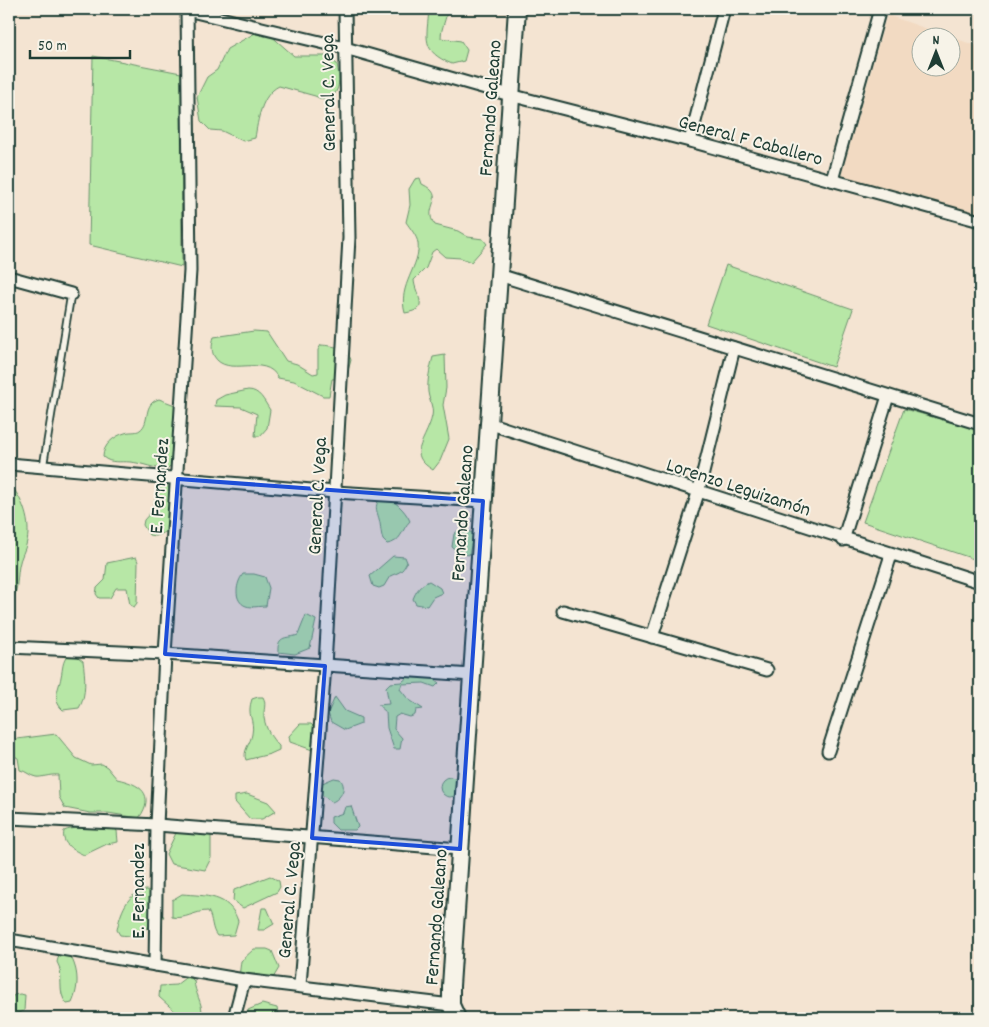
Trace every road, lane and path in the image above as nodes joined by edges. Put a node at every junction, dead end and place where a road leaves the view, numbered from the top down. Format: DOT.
graph roads {
  1 [pos="187,9"];
  2 [pos="345,9"];
  3 [pos="517,9"];
  4 [pos="724,9"];
  5 [pos="880,9"];
  6 [pos="345,48"];
  7 [pos="510,96"];
  8 [pos="690,141"];
  9 [pos="832,180"];
  10 [pos="980,221"];
  11 [pos="499,274"];
  12 [pos="9,277"];
  13 [pos="71,294"];
  14 [pos="734,348"];
  15 [pos="888,396"];
  16 [pos="488,424"];
  17 [pos="980,424"];
  18 [pos="9,464"];
  19 [pos="43,467"];
  20 [pos="178,479"];
  21 [pos="335,492"];
  22 [pos="698,493"];
  23 [pos="483,501"];
  24 [pos="843,540"];
  25 [pos="891,555"];
  26 [pos="980,582"];
  27 [pos="563,611"];
  28 [pos="652,637"];
  29 [pos="9,647"];
  30 [pos="165,654"];
  31 [pos="325,666"];
  32 [pos="766,670"];
  33 [pos="472,675"];
  34 [pos="828,751"];
  35 [pos="9,818"];
  36 [pos="157,825"];
  37 [pos="312,838"];
  38 [pos="460,849"];
  39 [pos="9,942"];
  40 [pos="155,965"];
  41 [pos="244,980"];
  42 [pos="300,986"];
  43 [pos="454,1012"];
  44 [pos="234,1018"];
  1 -- 6 [label="street, General F Caballero"];
  1 -- 20 [label="street, E. Fernandez"];
  2 -- 6 [label="street, General C. Vega"];
  3 -- 7 [label="street, Fernando Galeano"];
  4 -- 8 [label="street"];
  5 -- 9 [label="street"];
  6 -- 7 [label="street, General F Caballero"];
  6 -- 21 [label="street, General C. Vega"];
  7 -- 8 [label="street, General F Caballero"];
  7 -- 11 [label="street, Fernando Galeano"];
  8 -- 9 [label="street, General F Caballero"];
  9 -- 10 [label="street, General F Caballero"];
  11 -- 14 [label="street"];
  11 -- 16 [label="street, Fernando Galeano"];
  12 -- 13 [label="street"];
  13 -- 19 [label="lane"];
  14 -- 15 [label="street"];
  14 -- 22 [label="street"];
  15 -- 17 [label="street"];
  15 -- 24 [label="street"];
  16 -- 22 [label="street, Lorenzo Leguizamón"];
  16 -- 23 [label="street, Fernando Galeano"];
  18 -- 19 [label="street"];
  19 -- 20 [label="street"];
  20 -- 21 [label="street"];
  20 -- 30 [label="street, E. Fernandez"];
  21 -- 23 [label="street"];
  21 -- 31 [label="street, General C. Vega"];
  22 -- 24 [label="street, Lorenzo Leguizamón"];
  22 -- 28 [label="street"];
  23 -- 33 [label="street, Fernando Galeano"];
  24 -- 25 [label="street, Lorenzo Leguizamón"];
  25 -- 26 [label="street, Lorenzo Leguizamón"];
  25 -- 34 [label="street"];
  27 -- 28 [label="street"];
  28 -- 32 [label="street"];
  29 -- 30 [label="street"];
  30 -- 31 [label="street"];
  30 -- 36 [label="street, E. Fernandez"];
  31 -- 33 [label="street"];
  31 -- 37 [label="street, General C. Vega"];
  33 -- 38 [label="street, Fernando Galeano"];
  35 -- 36 [label="street"];
  36 -- 37 [label="street"];
  36 -- 40 [label="street, E. Fernandez"];
  37 -- 38 [label="street"];
  37 -- 42 [label="street, General C. Vega"];
  38 -- 43 [label="street, Fernando Galeano"];
  39 -- 40 [label="street"];
  40 -- 41 [label="street"];
  41 -- 42 [label="street"];
  41 -- 44 [label="street"];
  42 -- 43 [label="street"];
}
